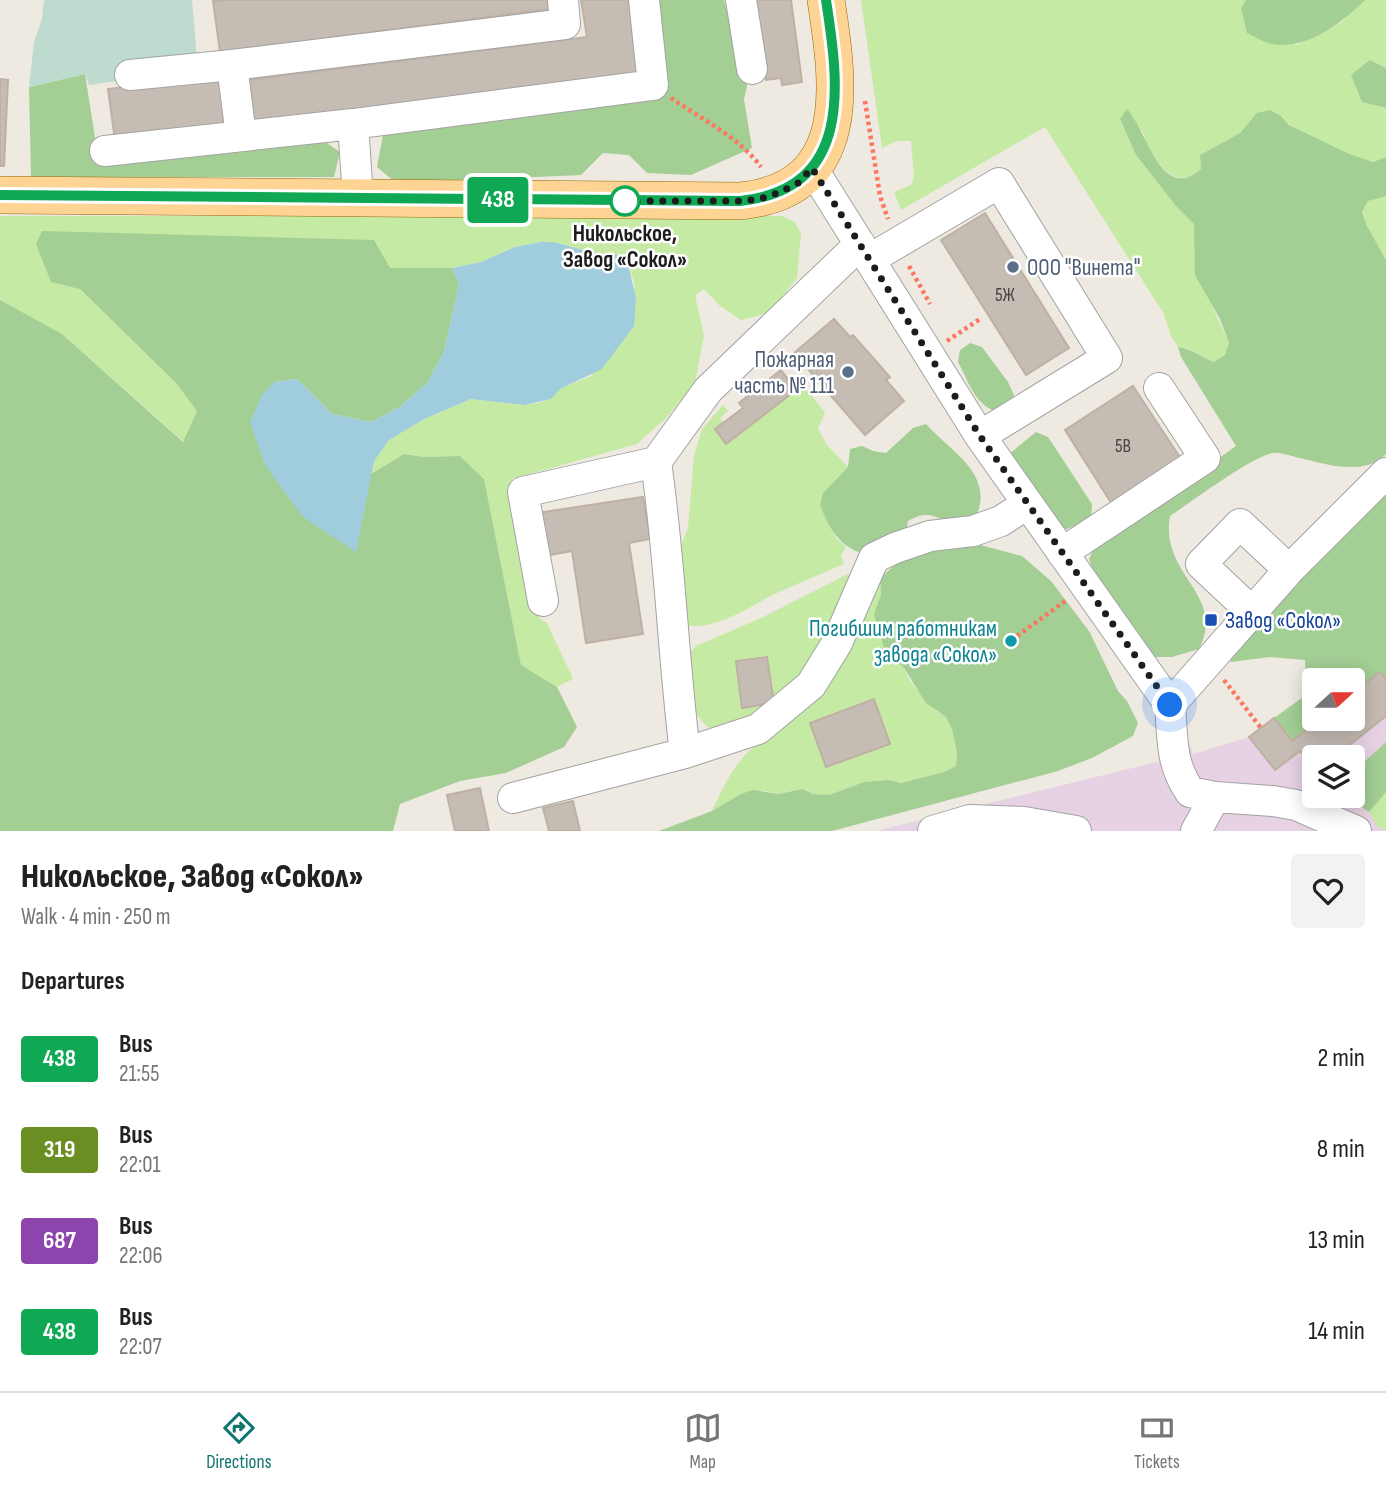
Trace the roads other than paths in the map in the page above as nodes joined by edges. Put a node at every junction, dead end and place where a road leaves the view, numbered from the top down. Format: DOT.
graph roads {
  1 [pos="563,0"];
  2 [pos="644,0"];
  3 [pos="741,0"];
  4 [pos="826,0"];
  5 [pos="232,65"];
  6 [pos="752,69"];
  7 [pos="130,75"];
  8 [pos="353,124"];
  9 [pos="242,136"];
  10 [pos="105,151"];
  11 [pos="812,168"];
  12 [pos="0,195"];
  13 [pos="358,198"];
  14 [pos="865,251"];
  15 [pos="1159,388"];
  16 [pos="980,436"];
  17 [pos="656,462"];
  18 [pos="1386,473"];
  19 [pos="1027,504"];
  20 [pos="1062,553"];
  21 [pos="1289,570"];
  22 [pos="543,601"];
  23 [pos="1252,612"];
  24 [pos="1170,705"];
  25 [pos="685,753"];
  26 [pos="1215,797"];
  27 [pos="513,798"];
  28 [pos="933,831"];
  29 [pos="1076,831"];
  30 [pos="1196,831"];
  31 [pos="1356,831"];
  1 -- 5 [label="street"];
  2 -- 8 [label="street"];
  3 -- 6 [label="street"];
  4 -- 11 [label="main road"];
  5 -- 7 [label="street"];
  5 -- 9 [label="street"];
  8 -- 9 [label="street"];
  8 -- 13 [label="street"];
  9 -- 10 [label="street"];
  11 -- 13 [label="main road"];
  11 -- 14 [label="street"];
  12 -- 13 [label="main road"];
  14 -- 16 [label="street"];
  14 -- 16 [label="street"];
  14 -- 17 [label="street"];
  15 -- 20 [label="street"];
  16 -- 19 [label="street"];
  17 -- 22 [label="street"];
  17 -- 25 [label="street"];
  18 -- 21 [label="street"];
  19 -- 20 [label="street"];
  19 -- 25 [label="street"];
  20 -- 24 [label="street"];
  21 -- 23 [label="street"];
  21 -- 23 [label="street"];
  23 -- 24 [label="street"];
  24 -- 26 [label="street"];
  25 -- 27 [label="street"];
  26 -- 30 [label="street"];
  26 -- 31 [label="street"];
  28 -- 29 [label="street"];
}
